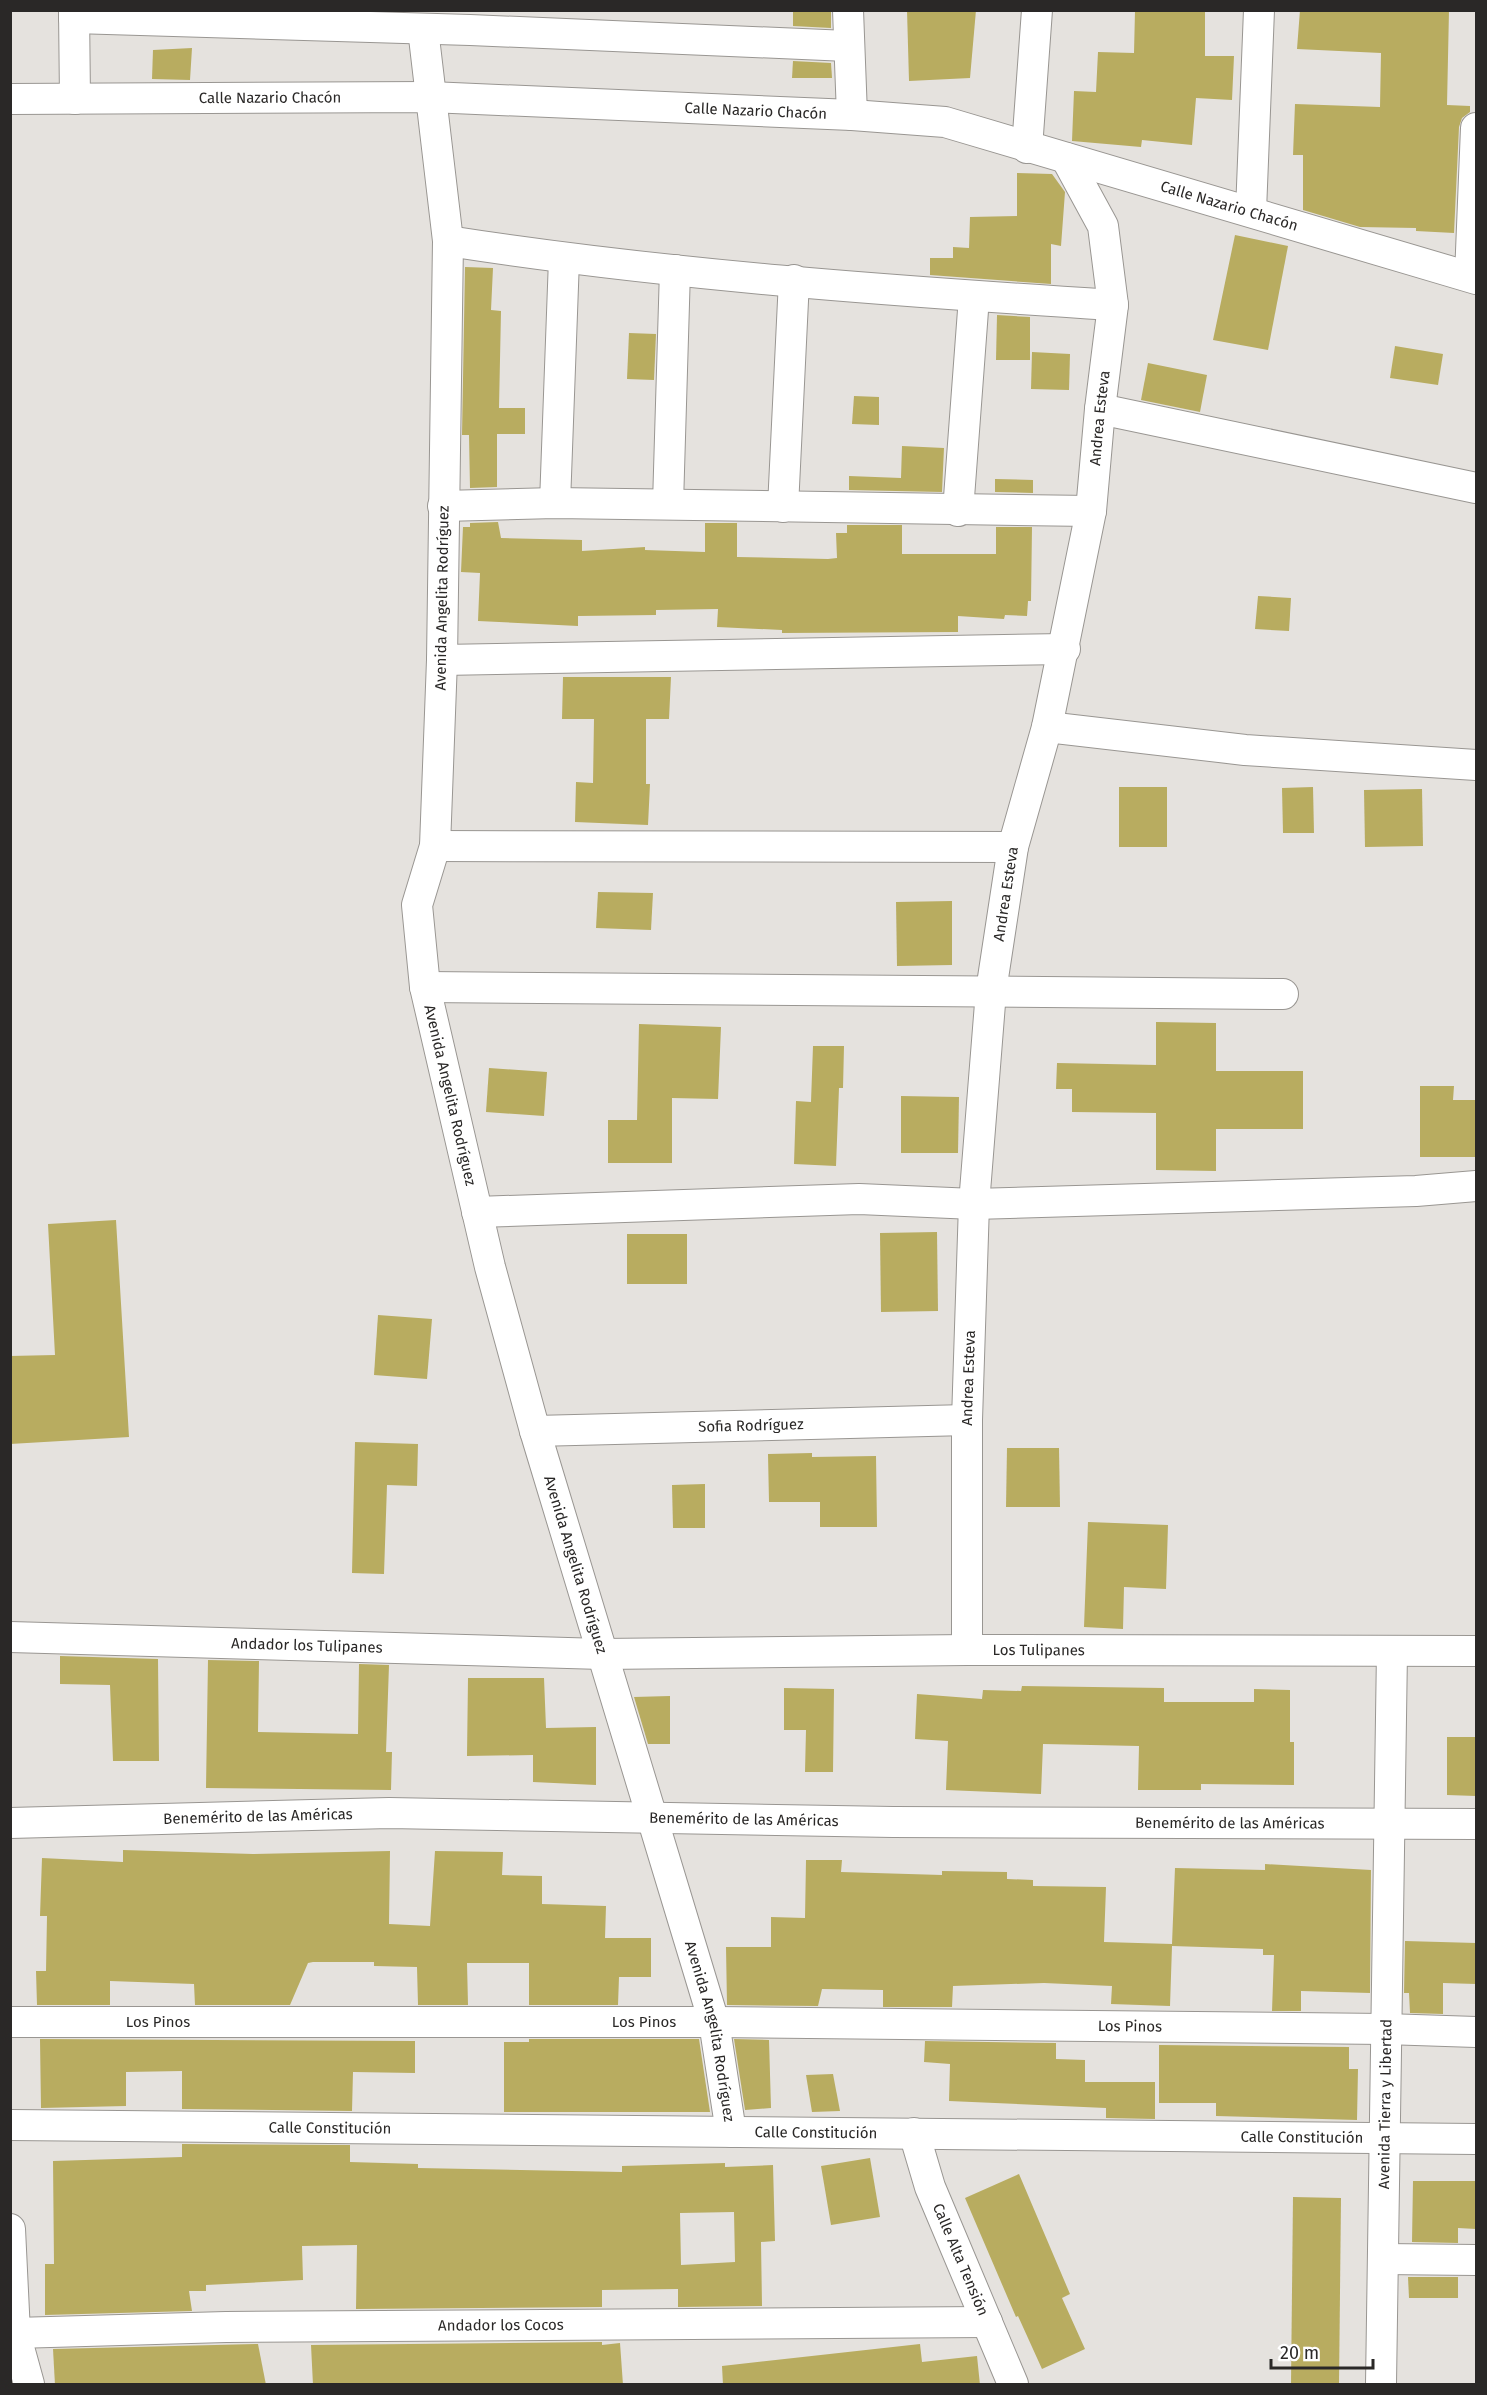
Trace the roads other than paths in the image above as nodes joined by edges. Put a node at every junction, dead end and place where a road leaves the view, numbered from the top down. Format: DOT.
graph roads {
  1 [pos="848,10"];
  2 [pos="1037,10"];
  3 [pos="1259,10"];
  4 [pos="74,14"];
  5 [pos="470,20"];
  6 [pos="423,29"];
  7 [pos="848,46"];
  8 [pos="430,97"];
  9 [pos="10,99"];
  10 [pos="75,99"];
  11 [pos="852,115"];
  12 [pos="1476,128"];
  13 [pos="1027,148"];
  14 [pos="1066,158"];
  15 [pos="1251,211"];
  16 [pos="448,241"];
  17 [pos="564,259"];
  18 [pos="675,270"];
  19 [pos="1473,278"];
  20 [pos="794,280"];
  21 [pos="974,297"];
  22 [pos="1113,306"];
  23 [pos="1100,409"];
  24 [pos="1476,488"];
  25 [pos="555,503"];
  26 [pos="668,504"];
  27 [pos="443,506"];
  28 [pos="783,507"];
  29 [pos="958,510"];
  30 [pos="1091,511"];
  31 [pos="1065,649"];
  32 [pos="442,660"];
  33 [pos="1047,727"];
  34 [pos="1476,765"];
  35 [pos="435,846"];
  36 [pos="1013,847"];
  37 [pos="424,987"];
  38 [pos="991,991"];
  39 [pos="1283,993"];
  40 [pos="1476,1186"];
  41 [pos="974,1204"];
  42 [pos="477,1212"];
  43 [pos="967,1420"];
  44 [pos="535,1431"];
  45 [pos="10,1637"];
  46 [pos="967,1650"];
  47 [pos="1392,1651"];
  48 [pos="1476,1651"];
  49 [pos="602,1654"];
  50 [pos="651,1818"];
  51 [pos="1390,1822"];
  52 [pos="10,1823"];
  53 [pos="1476,1824"];
  54 [pos="10,2022"];
  55 [pos="714,2022"];
  56 [pos="1385,2029"];
  57 [pos="1476,2032"];
  58 [pos="10,2126"];
  59 [pos="730,2132"];
  60 [pos="914,2133"];
  61 [pos="1383,2138"];
  62 [pos="1476,2139"];
  63 [pos="10,2229"];
  64 [pos="1383,2259"];
  65 [pos="1476,2260"];
  66 [pos="987,2322"];
  67 [pos="15,2333"];
  68 [pos="28,2385"];
  69 [pos="1013,2385"];
  70 [pos="1381,2385"];
  1 -- 7 [label="street"];
  2 -- 13 [label="street"];
  3 -- 15 [label="street"];
  4 -- 6 [label="street"];
  4 -- 10 [label="street"];
  5 -- 6 [label="street"];
  5 -- 7 [label="street"];
  6 -- 8 [label="street, Avenida Angelita Rodríguez"];
  7 -- 11 [label="street"];
  8 -- 10 [label="street, Calle Nazario Chacón"];
  8 -- 11 [label="street, Calle Nazario Chacón"];
  8 -- 16 [label="street, Avenida Angelita Rodríguez"];
  9 -- 10 [label="street, Calle Nazario Chacón"];
  11 -- 13 [label="street, Calle Nazario Chacón"];
  12 -- 19 [label="street"];
  13 -- 14 [label="street, Calle Nazario Chacón"];
  14 -- 15 [label="street, Calle Nazario Chacón"];
  14 -- 22 [label="street, Andrea Esteva"];
  15 -- 19 [label="street, Calle Nazario Chacón"];
  16 -- 17 [label="street"];
  16 -- 27 [label="street, Avenida Angelita Rodríguez"];
  17 -- 18 [label="street"];
  17 -- 25 [label="street"];
  18 -- 20 [label="street"];
  18 -- 26 [label="street"];
  20 -- 21 [label="street"];
  20 -- 28 [label="street"];
  21 -- 22 [label="street"];
  21 -- 29 [label="street"];
  22 -- 23 [label="street, Andrea Esteva"];
  23 -- 24 [label="street"];
  23 -- 30 [label="street, Andrea Esteva"];
  25 -- 26 [label="street"];
  25 -- 27 [label="street"];
  26 -- 28 [label="street"];
  27 -- 32 [label="street, Avenida Angelita Rodríguez"];
  28 -- 29 [label="street"];
  29 -- 30 [label="street"];
  30 -- 31 [label="street, Andrea Esteva"];
  31 -- 32 [label="street"];
  31 -- 33 [label="street, Andrea Esteva"];
  32 -- 35 [label="street, Avenida Angelita Rodríguez"];
  33 -- 34 [label="street"];
  33 -- 36 [label="street, Andrea Esteva"];
  35 -- 36 [label="street"];
  35 -- 37 [label="street, Avenida Angelita Rodríguez"];
  36 -- 38 [label="street, Andrea Esteva"];
  37 -- 38 [label="street"];
  37 -- 42 [label="street, Avenida Angelita Rodríguez"];
  38 -- 39 [label="street"];
  38 -- 41 [label="street, Andrea Esteva"];
  40 -- 41 [label="street"];
  41 -- 42 [label="street"];
  41 -- 43 [label="street, Andrea Esteva"];
  42 -- 44 [label="street, Avenida Angelita Rodríguez"];
  43 -- 44 [label="street, Sofia Rodríguez"];
  43 -- 46 [label="street, Andrea Esteva"];
  44 -- 49 [label="street, Avenida Angelita Rodríguez"];
  45 -- 49 [label="street, Andador los Tulipanes"];
  46 -- 47 [label="street, Los Tulipanes"];
  46 -- 49 [label="street, Los Tulipanes"];
  47 -- 48 [label="street, Los Tulipanes"];
  47 -- 51 [label="street, Avenida Tierra y Libertad"];
  49 -- 50 [label="street, Avenida Angelita Rodríguez"];
  50 -- 51 [label="street, Benemérito de las Américas"];
  50 -- 52 [label="street, Benemérito de las Américas"];
  50 -- 55 [label="street, Avenida Angelita Rodríguez"];
  51 -- 53 [label="street, Benemérito de las Américas"];
  51 -- 56 [label="street, Avenida Tierra y Libertad"];
  54 -- 55 [label="street, Los Pinos"];
  55 -- 56 [label="street, Los Pinos"];
  55 -- 59 [label="street, Avenida Angelita Rodríguez"];
  56 -- 57 [label="street, Los Pinos"];
  56 -- 61 [label="street, Avenida Tierra y Libertad"];
  58 -- 59 [label="street, Calle Constitución"];
  59 -- 60 [label="street, Calle Constitución"];
  60 -- 61 [label="street, Calle Constitución"];
  60 -- 66 [label="street, Calle Alta Tensión"];
  61 -- 62 [label="street, Calle Constitución"];
  61 -- 64 [label="street, Avenida Tierra y Libertad"];
  63 -- 67 [label="street"];
  64 -- 65 [label="street"];
  64 -- 70 [label="street, Avenida Tierra y Libertad"];
  66 -- 67 [label="street, Andador los Cocos"];
  66 -- 69 [label="street, Calle Alta Tensión"];
  67 -- 68 [label="street"];
}
